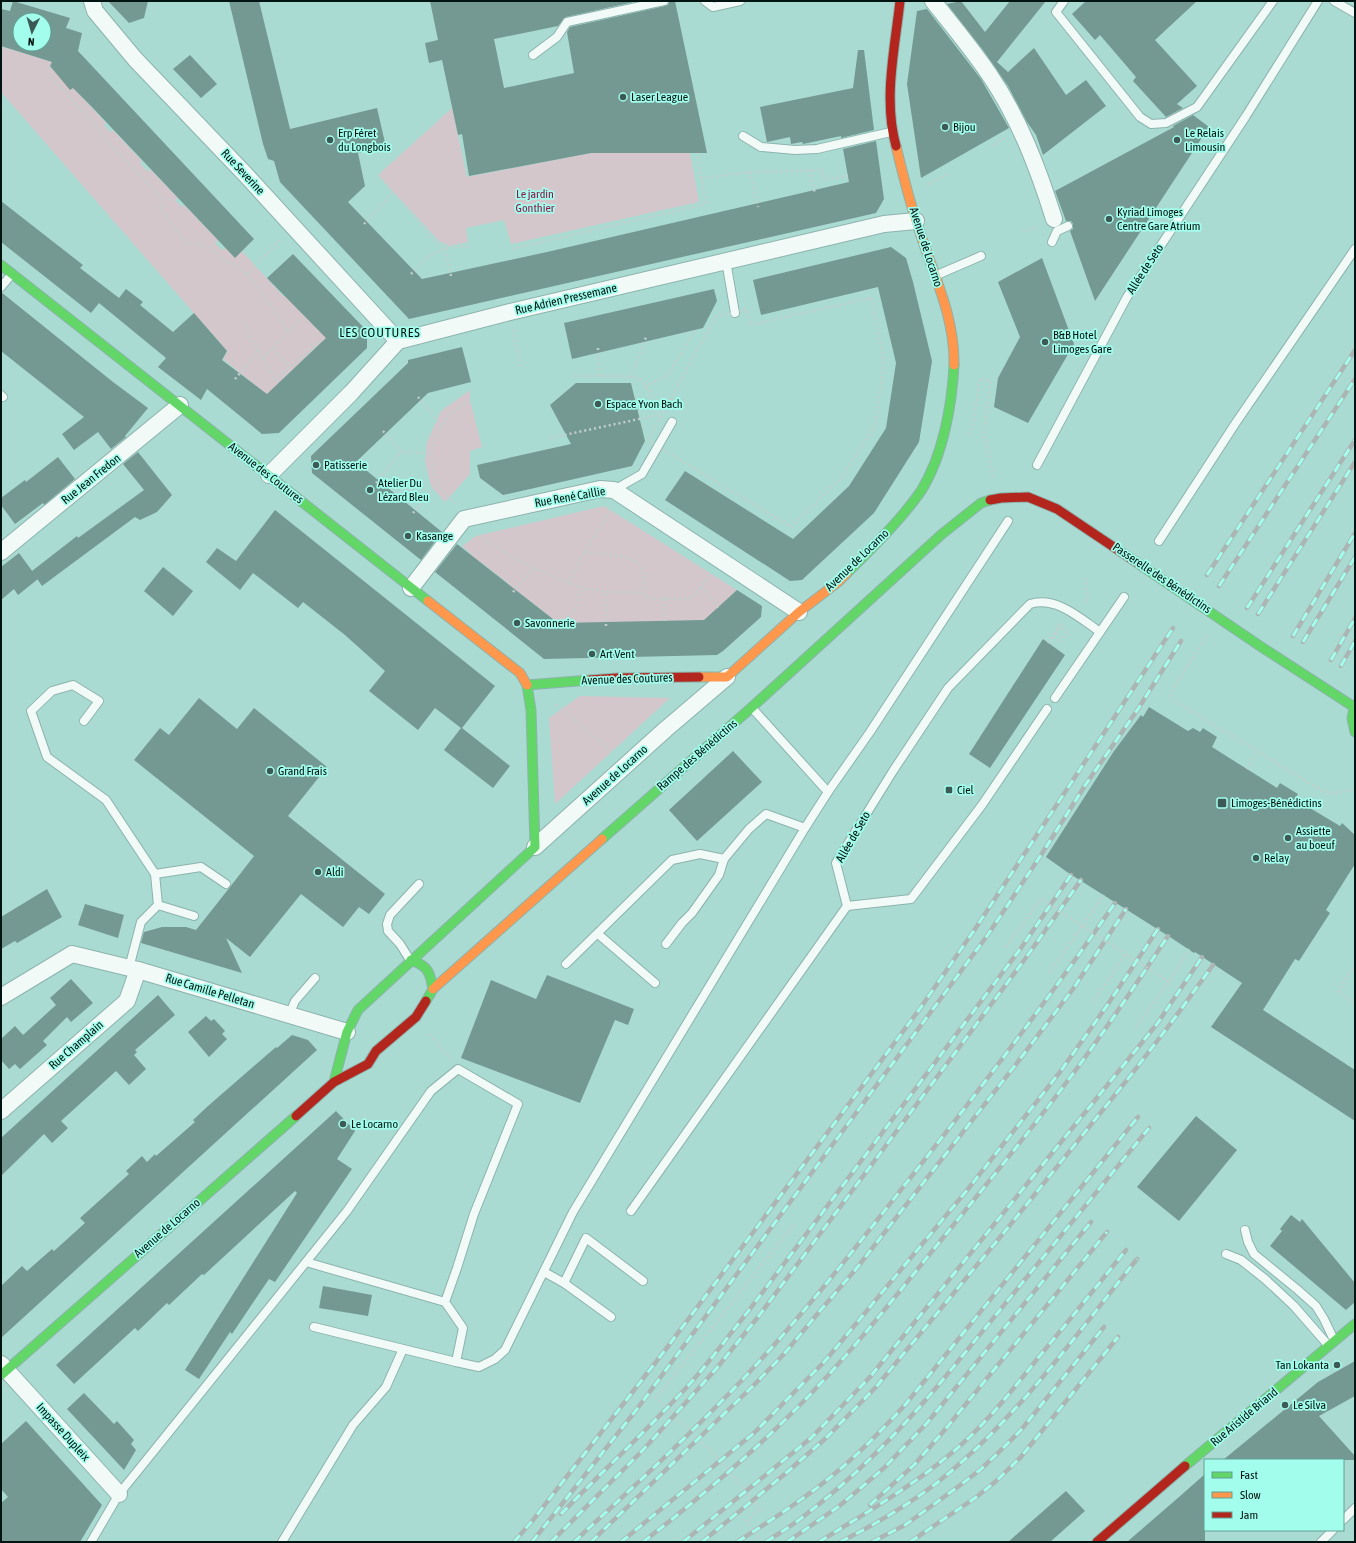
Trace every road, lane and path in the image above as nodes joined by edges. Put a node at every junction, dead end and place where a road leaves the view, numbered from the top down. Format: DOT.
graph roads {
  1 [pos="92,1"];
  2 [pos="664,1"];
  3 [pos="705,1"];
  4 [pos="740,1"];
  5 [pos="900,1"];
  6 [pos="933,1"];
  7 [pos="1064,1"];
  8 [pos="1273,1"];
  9 [pos="1318,1"];
  10 [pos="1334,1"];
  11 [pos="1355,13"];
  12 [pos="533,56"];
  13 [pos="48,74"];
  14 [pos="892,132"];
  15 [pos="744,136"];
  16 [pos="1002,139"];
  17 [pos="994,144"];
  18 [pos="697,153"];
  19 [pos="810,170"];
  20 [pos="750,172"];
  21 [pos="378,174"];
  22 [pos="949,174"];
  23 [pos="848,176"];
  24 [pos="701,178"];
  25 [pos="931,184"];
  26 [pos="393,192"];
  27 [pos="815,194"];
  28 [pos="758,207"];
  29 [pos="916,221"];
  30 [pos="1061,223"];
  31 [pos="364,224"];
  32 [pos="293,226"];
  33 [pos="1039,226"];
  34 [pos="1023,231"];
  35 [pos="1052,242"];
  36 [pos="469,246"];
  37 [pos="445,248"];
  38 [pos="512,249"];
  39 [pos="1355,249"];
  40 [pos="981,256"];
  41 [pos="726,261"];
  42 [pos="1,265"];
  43 [pos="12,274"];
  44 [pos="247,274"];
  45 [pos="411,274"];
  46 [pos="936,275"];
  47 [pos="451,276"];
  48 [pos="1,287"];
  49 [pos="510,312"];
  50 [pos="735,313"];
  51 [pos="300,320"];
  52 [pos="244,322"];
  53 [pos="696,330"];
  54 [pos="288,332"];
  55 [pos="646,337"];
  56 [pos="321,340"];
  57 [pos="398,340"];
  58 [pos="598,348"];
  59 [pos="272,349"];
  60 [pos="258,350"];
  61 [pos="263,358"];
  62 [pos="521,366"];
  63 [pos="290,367"];
  64 [pos="575,376"];
  65 [pos="599,376"];
  66 [pos="631,377"];
  67 [pos="235,379"];
  68 [pos="645,386"];
  69 [pos="418,397"];
  70 [pos="470,400"];
  71 [pos="180,405"];
  72 [pos="668,413"];
  73 [pos="662,414"];
  74 [pos="657,415"];
  75 [pos="672,422"];
  76 [pos="442,426"];
  77 [pos="383,431"];
  78 [pos="969,435"];
  79 [pos="550,438"];
  80 [pos="659,445"];
  81 [pos="401,452"];
  82 [pos="432,453"];
  83 [pos="1037,465"];
  84 [pos="269,475"];
  85 [pos="994,480"];
  86 [pos="376,483"];
  87 [pos="438,484"];
  88 [pos="618,493"];
  89 [pos="447,496"];
  90 [pos="413,513"];
  91 [pos="474,517"];
  92 [pos="960,519"];
  93 [pos="1008,521"];
  94 [pos="1159,541"];
  95 [pos="1,552"];
  96 [pos="585,552"];
  97 [pos="720,559"];
  98 [pos="535,567"];
  99 [pos="569,582"];
  100 [pos="702,587"];
  101 [pos="411,588"];
  102 [pos="582,588"];
  103 [pos="606,591"];
  104 [pos="513,592"];
  105 [pos="643,593"];
  106 [pos="1124,597"];
  107 [pos="664,599"];
  108 [pos="720,610"];
  109 [pos="799,612"];
  110 [pos="665,624"];
  111 [pos="560,625"];
  112 [pos="606,626"];
  113 [pos="1059,628"];
  114 [pos="1210,631"];
  115 [pos="1100,632"];
  116 [pos="1340,634"];
  117 [pos="1048,643"];
  118 [pos="1355,644"];
  119 [pos="726,676"];
  120 [pos="527,684"];
  121 [pos="1056,698"];
  122 [pos="1354,706"];
  123 [pos="751,708"];
  124 [pos="1048,709"];
  125 [pos="531,710"];
  126 [pos="84,721"];
  127 [pos="1355,732"];
  128 [pos="1257,752"];
  129 [pos="618,756"];
  130 [pos="1247,769"];
  131 [pos="1355,789"];
  132 [pos="828,792"];
  133 [pos="806,828"];
  134 [pos="535,847"];
  135 [pos="724,859"];
  136 [pos="155,874"];
  137 [pos="226,884"];
  138 [pos="419,884"];
  139 [pos="1104,895"];
  140 [pos="158,905"];
  141 [pos="847,906"];
  142 [pos="194,916"];
  143 [pos="1083,926"];
  144 [pos="598,934"];
  145 [pos="666,944"];
  146 [pos="1006,947"];
  147 [pos="1189,949"];
  148 [pos="1126,954"];
  149 [pos="411,960"];
  150 [pos="566,964"];
  151 [pos="1355,965"];
  152 [pos="133,969"];
  153 [pos="1049,973"];
  154 [pos="315,978"];
  155 [pos="1169,982"];
  156 [pos="655,983"];
  157 [pos="433,989"];
  158 [pos="1,996"];
  159 [pos="1093,1002"];
  160 [pos="1355,1003"];
  161 [pos="289,1015"];
  162 [pos="1136,1027"];
  163 [pos="350,1034"];
  164 [pos="373,1049"];
  165 [pos="334,1082"];
  166 [pos="1,1111"];
  167 [pos="631,1211"];
  168 [pos="794,1224"];
  169 [pos="1245,1230"];
  170 [pos="1226,1254"];
  171 [pos="306,1262"];
  172 [pos="544,1272"];
  173 [pos="643,1281"];
  174 [pos="564,1283"];
  175 [pos="445,1302"];
  176 [pos="611,1317"];
  177 [pos="1355,1324"];
  178 [pos="314,1328"];
  179 [pos="1331,1343"];
  180 [pos="404,1349"];
  181 [pos="456,1362"];
  182 [pos="3,1370"];
  183 [pos="119,1494"];
  184 [pos="1355,1508"];
  185 [pos="1344,1519"];
  186 [pos="1332,1531"];
  187 [pos="91,1542"];
  188 [pos="282,1542"];
  189 [pos="762,1542"];
  190 [pos="1097,1542"];
  191 [pos="1321,1542"];
  1 -- 32 [label="street, Rue Severine"];
  2 -- 12 [label="lane"];
  3 -- 4 [label="lane"];
  5 -- 14 [label="street, Avenue de Locarno"];
  6 -- 30 [label="street"];
  7 -- 8 [label="lane"];
  9 -- 83 [label="lane, Allée de Seto"];
  10 -- 11 [label="lane"];
  13 -- 44 [label="path"];
  14 -- 15 [label="lane"];
  14 -- 29 [label="street, Avenue de Locarno"];
  16 -- 17 [label="path"];
  18 -- 24 [label="path"];
  19 -- 20 [label="path"];
  19 -- 23 [label="path"];
  19 -- 27 [label="path"];
  20 -- 24 [label="path"];
  20 -- 28 [label="path"];
  21 -- 26 [label="path"];
  22 -- 25 [label="path"];
  24 -- 38 [label="path"];
  26 -- 31 [label="path"];
  26 -- 37 [label="path"];
  29 -- 41 [label="street, Rue Adrien Pressemane"];
  29 -- 46 [label="street, Avenue de Locarno"];
  30 -- 35 [label="lane"];
  32 -- 44 [label="path"];
  32 -- 57 [label="street, Rue Severine"];
  33 -- 34 [label="path"];
  36 -- 37 [label="path"];
  37 -- 45 [label="path"];
  37 -- 47 [label="path"];
  39 -- 94 [label="lane"];
  40 -- 46 [label="lane"];
  41 -- 49 [label="street, Rue Adrien Pressemane"];
  41 -- 50 [label="lane"];
  42 -- 43 [label="street, Avenue des Coutures"];
  43 -- 48 [label="lane"];
  43 -- 71 [label="street, Avenue des Coutures"];
  44 -- 54 [label="path"];
  46 -- 109 [label="street, Avenue de Locarno"];
  49 -- 57 [label="street, Rue Adrien Pressemane"];
  49 -- 62 [label="path"];
  50 -- 73 [label="path"];
  50 -- 80 [label="path"];
  51 -- 54 [label="path"];
  52 -- 60 [label="path"];
  53 -- 68 [label="path"];
  54 -- 59 [label="path"];
  55 -- 66 [label="path"];
  56 -- 63 [label="path"];
  57 -- 84 [label="street"];
  58 -- 65 [label="path"];
  59 -- 61 [label="path"];
  59 -- 63 [label="path"];
  60 -- 61 [label="path"];
  60 -- 67 [label="path"];
  61 -- 63 [label="path"];
  64 -- 65 [label="path"];
  65 -- 66 [label="path"];
  66 -- 68 [label="path"];
  68 -- 74 [label="path"];
  69 -- 76 [label="path"];
  70 -- 76 [label="path"];
  71 -- 84 [label="street, Avenue des Coutures"];
  71 -- 95 [label="street, Rue Jean Fredon"];
  72 -- 73 [label="path"];
  73 -- 74 [label="path"];
  73 -- 80 [label="path"];
  74 -- 79 [label="path"];
  75 -- 80 [label="lane"];
  76 -- 82 [label="path"];
  77 -- 81 [label="path"];
  78 -- 85 [label="path"];
  80 -- 88 [label="lane"];
  81 -- 82 [label="path"];
  81 -- 86 [label="path"];
  82 -- 87 [label="path"];
  84 -- 101 [label="street, Avenue des Coutures"];
  87 -- 89 [label="path"];
  87 -- 90 [label="path"];
  88 -- 91 [label="street, Rue René Caillie"];
  88 -- 96 [label="path"];
  88 -- 97 [label="street, Rue René Caillie"];
  91 -- 98 [label="path"];
  91 -- 101 [label="street, Rue René Caillie"];
  92 -- 122 [label="street, Passerelle des Bénédictins"];
  92 -- 123 [label="street, Rampe des Bénédictins"];
  93 -- 132 [label="lane"];
  96 -- 99 [label="path"];
  96 -- 105 [label="path"];
  97 -- 100 [label="path"];
  97 -- 109 [label="street, Rue René Caillie"];
  98 -- 99 [label="path"];
  98 -- 104 [label="path"];
  99 -- 102 [label="path"];
  100 -- 107 [label="path"];
  100 -- 108 [label="path"];
  101 -- 120 [label="street, Avenue des Coutures"];
  102 -- 103 [label="path"];
  102 -- 111 [label="path"];
  103 -- 105 [label="path"];
  103 -- 112 [label="path"];
  105 -- 107 [label="path"];
  106 -- 115 [label="lane"];
  107 -- 110 [label="path"];
  109 -- 119 [label="street, Avenue de Locarno"];
  113 -- 117 [label="path, bridge"];
  114 -- 128 [label="path"];
  115 -- 121 [label="lane"];
  115 -- 141 [label="lane, Allée de Seto"];
  116 -- 118 [label="path"];
  119 -- 120 [label="street, Avenue des Coutures"];
  119 -- 134 [label="street, Avenue de Locarno"];
  120 -- 125 [label="street"];
  122 -- 127 [label="street"];
  123 -- 132 [label="lane"];
  123 -- 157 [label="street, Rampe des Bénédictins"];
  124 -- 141 [label="lane"];
  125 -- 129 [label="path"];
  125 -- 134 [label="street"];
  126 -- 136 [label="lane"];
  128 -- 130 [label="path"];
  128 -- 131 [label="path"];
  132 -- 133 [label="lane"];
  133 -- 135 [label="lane"];
  133 -- 172 [label="lane"];
  134 -- 149 [label="street, Avenue de Locarno"];
  135 -- 144 [label="lane"];
  135 -- 145 [label="lane"];
  136 -- 137 [label="lane"];
  136 -- 140 [label="lane"];
  138 -- 149 [label="lane"];
  139 -- 143 [label="path"];
  140 -- 142 [label="lane"];
  140 -- 152 [label="lane"];
  141 -- 167 [label="lane"];
  143 -- 146 [label="path, bridge"];
  143 -- 148 [label="path, bridge"];
  143 -- 153 [label="path"];
  144 -- 150 [label="lane"];
  144 -- 156 [label="lane"];
  147 -- 155 [label="path, bridge"];
  148 -- 155 [label="path, bridge"];
  148 -- 159 [label="path"];
  149 -- 157 [label="street"];
  149 -- 163 [label="street, Avenue de Locarno"];
  151 -- 160 [label="path"];
  152 -- 158 [label="street, Rue Camille Pelletan"];
  152 -- 161 [label="street, Rue Camille Pelletan"];
  152 -- 166 [label="street, Rue Champlain"];
  154 -- 161 [label="lane"];
  155 -- 162 [label="path"];
  157 -- 164 [label="street, Rampe des Bénédictins"];
  161 -- 163 [label="street, Rue Camille Pelletan"];
  163 -- 165 [label="street, Avenue de Locarno"];
  164 -- 165 [label="street, Avenue de Locarno"];
  165 -- 182 [label="street, Avenue de Locarno"];
  168 -- 189 [label="path"];
  169 -- 179 [label="lane"];
  170 -- 179 [label="lane"];
  171 -- 175 [label="lane"];
  171 -- 175 [label="lane"];
  171 -- 183 [label="lane"];
  172 -- 174 [label="lane"];
  172 -- 181 [label="lane"];
  173 -- 174 [label="lane"];
  174 -- 176 [label="lane"];
  175 -- 181 [label="lane"];
  177 -- 179 [label="street, Rue Aristide Briand"];
  178 -- 180 [label="lane"];
  179 -- 190 [label="street, Rue Aristide Briand"];
  180 -- 181 [label="lane"];
  180 -- 188 [label="lane"];
  182 -- 183 [label="street, Impasse Dupleix"];
  183 -- 187 [label="lane"];
  184 -- 185 [label="lane"];
  186 -- 191 [label="lane"];
}
